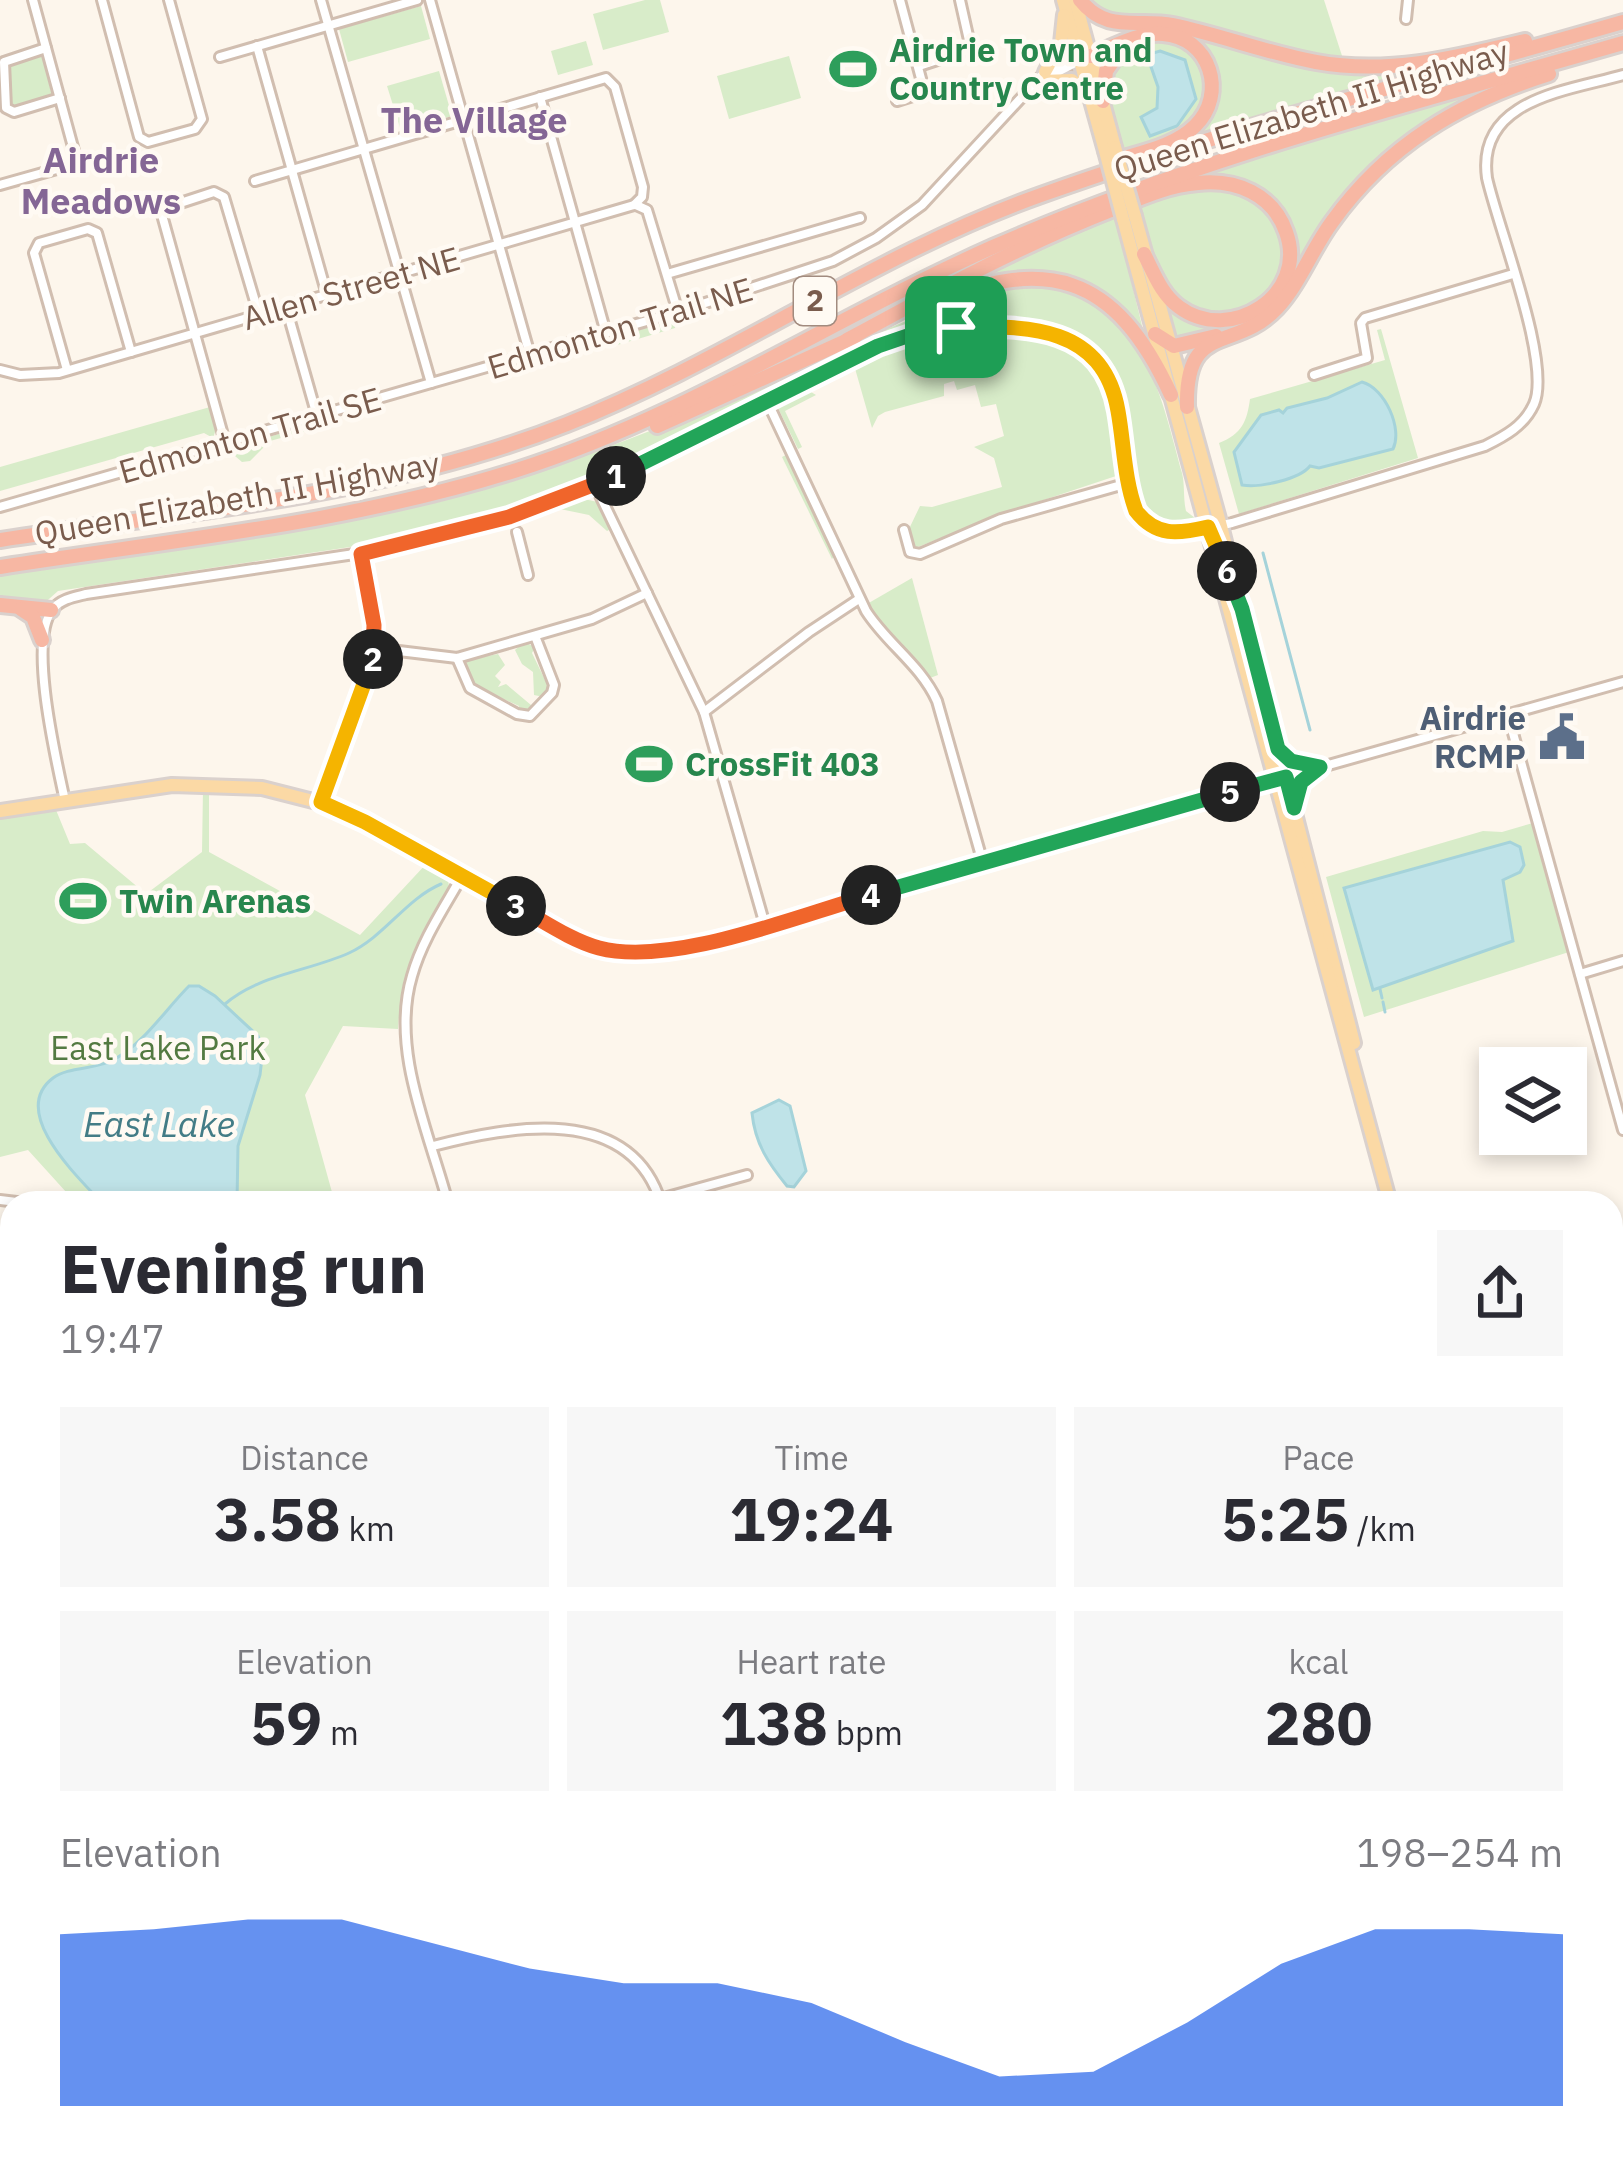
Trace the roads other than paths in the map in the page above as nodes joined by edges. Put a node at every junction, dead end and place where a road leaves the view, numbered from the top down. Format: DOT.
graph roads {
  1 [pos="32,0"];
  2 [pos="102,0"];
  3 [pos="169,0"];
  4 [pos="321,0"];
  5 [pos="417,0"];
  6 [pos="430,0"];
  7 [pos="900,0"];
  8 [pos="960,0"];
  9 [pos="1408,0"];
  10 [pos="1071,1"];
  11 [pos="1406,19"];
  12 [pos="1623,20"];
  13 [pos="1146,25"];
  14 [pos="328,26"];
  15 [pos="1127,41"];
  16 [pos="257,46"];
  17 [pos="1623,47"];
  18 [pos="46,48"];
  19 [pos="1084,55"];
  20 [pos="220,57"];
  21 [pos="919,66"];
  22 [pos="1623,75"];
  23 [pos="1043,76"];
  24 [pos="540,97"];
  25 [pos="60,98"];
  26 [pos="897,100"];
  27 [pos="1097,103"];
  28 [pos="464,120"];
  29 [pos="364,150"];
  30 [pos="292,171"];
  31 [pos="255,182"];
  32 [pos="0,185"];
  33 [pos="634,205"];
  34 [pos="860,218"];
  35 [pos="1129,218"];
  36 [pos="575,222"];
  37 [pos="499,245"];
  38 [pos="1144,254"];
  39 [pos="878,267"];
  40 [pos="400,274"];
  41 [pos="668,274"];
  42 [pos="1513,274"];
  43 [pos="328,295"];
  44 [pos="286,307"];
  45 [pos="678,312"];
  46 [pos="259,315"];
  47 [pos="1236,331"];
  48 [pos="195,333"];
  49 [pos="606,333"];
  50 [pos="1155,334"];
  51 [pos="847,340"];
  52 [pos="1169,346"];
  53 [pos="131,352"];
  54 [pos="530,355"];
  55 [pos="0,370"];
  56 [pos="68,370"];
  57 [pos="1314,375"];
  58 [pos="431,383"];
  59 [pos="1171,395"];
  60 [pos="767,401"];
  61 [pos="1187,407"];
  62 [pos="317,416"];
  63 [pos="225,442"];
  64 [pos="537,463"];
  65 [pos="1128,483"];
  66 [pos="596,487"];
  67 [pos="0,507"];
  68 [pos="1214,526"];
  69 [pos="904,530"];
  70 [pos="517,532"];
  71 [pos="0,540"];
  72 [pos="361,554"];
  73 [pos="0,567"];
  74 [pos="528,574"];
  75 [pos="646,593"];
  76 [pos="860,599"];
  77 [pos="5,606"];
  78 [pos="51,610"];
  79 [pos="535,636"];
  80 [pos="42,640"];
  81 [pos="374,648"];
  82 [pos="457,658"];
  83 [pos="1623,682"];
  84 [pos="704,712"];
  85 [pos="1508,715"];
  86 [pos="1272,745"];
  87 [pos="1320,767"];
  88 [pos="1281,778"];
  89 [pos="1252,786"];
  90 [pos="65,801"];
  91 [pos="321,802"];
  92 [pos="1290,808"];
  93 [pos="0,811"];
  94 [pos="982,863"];
  95 [pos="462,876"];
  96 [pos="765,925"];
  97 [pos="1623,961"];
  98 [pos="1580,974"];
  99 [pos="1623,1130"];
  100 [pos="433,1146"];
  101 [pos="747,1175"];
  102 [pos="445,1191"];
  103 [pos="657,1191"];
  104 [pos="693,1191"];
  105 [pos="1387,1191"];
  1 -- 18 [label="street"];
  2 -- 3 [label="street"];
  4 -- 14 [label="street"];
  5 -- 14 [label="street"];
  6 -- 28 [label="street"];
  7 -- 21 [label="street"];
  8 -- 21 [label="street"];
  9 -- 11 [label="street"];
  10 -- 13 [label="highway"];
  10 -- 19 [label="main road"];
  10 -- 23 [label="main road"];
  12 -- 13 [label="highway"];
  12 -- 39 [label="highway, Queen Elizabeth II Highway / 2"];
  13 -- 19 [label="highway"];
  14 -- 16 [label="street"];
  14 -- 29 [label="street"];
  15 -- 19 [label="highway"];
  15 -- 27 [label="highway"];
  15 -- 39 [label="highway"];
  16 -- 20 [label="street"];
  16 -- 30 [label="street"];
  17 -- 47 [label="highway"];
  17 -- 64 [label="highway, Queen Elizabeth II Highway / 2"];
  18 -- 25 [label="street"];
  18 -- 25 [label="street"];
  19 -- 23 [label="street, Edmonton Trail NE"];
  19 -- 27 [label="main road"];
  21 -- 26 [label="street"];
  22 -- 42 [label="street"];
  23 -- 27 [label="main road"];
  23 -- 45 [label="street, Edmonton Trail NE"];
  24 -- 28 [label="street"];
  24 -- 33 [label="street"];
  24 -- 36 [label="street"];
  25 -- 32 [label="street"];
  27 -- 35 [label="main road, bridge"];
  28 -- 29 [label="street"];
  28 -- 37 [label="street"];
  29 -- 30 [label="street"];
  29 -- 40 [label="street"];
  30 -- 31 [label="street"];
  30 -- 43 [label="street"];
  33 -- 36 [label="street, Allen Street NE"];
  33 -- 41 [label="street"];
  34 -- 41 [label="street, Edmonton Trail NE"];
  35 -- 38 [label="main road"];
  35 -- 50 [label="main road"];
  36 -- 37 [label="street, Allen Street NE"];
  36 -- 49 [label="street"];
  37 -- 40 [label="street, Allen Street NE"];
  37 -- 54 [label="street"];
  38 -- 51 [label="highway"];
  38 -- 52 [label="main road"];
  39 -- 71 [label="highway, Queen Elizabeth II Highway / 2"];
  40 -- 43 [label="street, Allen Street NE"];
  40 -- 58 [label="street"];
  41 -- 45 [label="street"];
  42 -- 57 [label="street"];
  42 -- 68 [label="street"];
  43 -- 44 [label="street, Allen Street NE"];
  44 -- 46 [label="street, Allen Street NE"];
  44 -- 62 [label="street"];
  45 -- 49 [label="street, Edmonton Trail NE"];
  46 -- 48 [label="street, Allen Street NE"];
  46 -- 48 [label="street"];
  47 -- 52 [label="highway"];
  47 -- 61 [label="highway"];
  48 -- 53 [label="street, Allen Street NE"];
  48 -- 63 [label="street"];
  49 -- 54 [label="street, Edmonton Trail NE"];
  50 -- 52 [label="highway"];
  50 -- 59 [label="main road"];
  51 -- 59 [label="highway"];
  51 -- 64 [label="highway"];
  52 -- 61 [label="main road"];
  53 -- 56 [label="street, Allen Street NE"];
  53 -- 56 [label="street"];
  54 -- 58 [label="street, Edmonton Trail NE"];
  55 -- 56 [label="street, Allen Street NE"];
  58 -- 62 [label="street, Edmonton Trail SE"];
  59 -- 68 [label="main road"];
  60 -- 65 [label="street"];
  60 -- 66 [label="street"];
  60 -- 76 [label="street"];
  61 -- 68 [label="main road"];
  62 -- 63 [label="street, Edmonton Trail SE"];
  63 -- 67 [label="street, Edmonton Trail SE"];
  64 -- 73 [label="highway, Queen Elizabeth II Highway / 2"];
  65 -- 68 [label="street"];
  65 -- 69 [label="street"];
  66 -- 72 [label="street"];
  66 -- 75 [label="street"];
  68 -- 86 [label="main road"];
  68 -- 86 [label="main road"];
  70 -- 74 [label="street"];
  72 -- 78 [label="street"];
  72 -- 81 [label="street"];
  75 -- 79 [label="street"];
  75 -- 84 [label="street"];
  76 -- 84 [label="street"];
  76 -- 94 [label="street"];
  77 -- 78 [label="highway"];
  77 -- 80 [label="highway"];
  78 -- 80 [label="street"];
  79 -- 82 [label="street"];
  79 -- 82 [label="street"];
  80 -- 90 [label="street"];
  81 -- 82 [label="street"];
  81 -- 91 [label="street"];
  83 -- 85 [label="street"];
  84 -- 96 [label="street"];
  85 -- 87 [label="street"];
  85 -- 98 [label="street"];
  86 -- 87 [label="main road"];
  86 -- 88 [label="main road"];
  86 -- 89 [label="main road"];
  87 -- 88 [label="street"];
  87 -- 92 [label="main road"];
  88 -- 89 [label="main road"];
  88 -- 92 [label="main road"];
  89 -- 92 [label="main road"];
  89 -- 94 [label="main road"];
  90 -- 91 [label="main road"];
  90 -- 93 [label="main road"];
  91 -- 95 [label="main road"];
  92 -- 105 [label="main road"];
  94 -- 96 [label="main road"];
  95 -- 96 [label="main road"];
  95 -- 100 [label="street"];
  97 -- 98 [label="street"];
  98 -- 99 [label="street"];
  100 -- 102 [label="street"];
  100 -- 103 [label="street"];
  101 -- 104 [label="street"];
}
